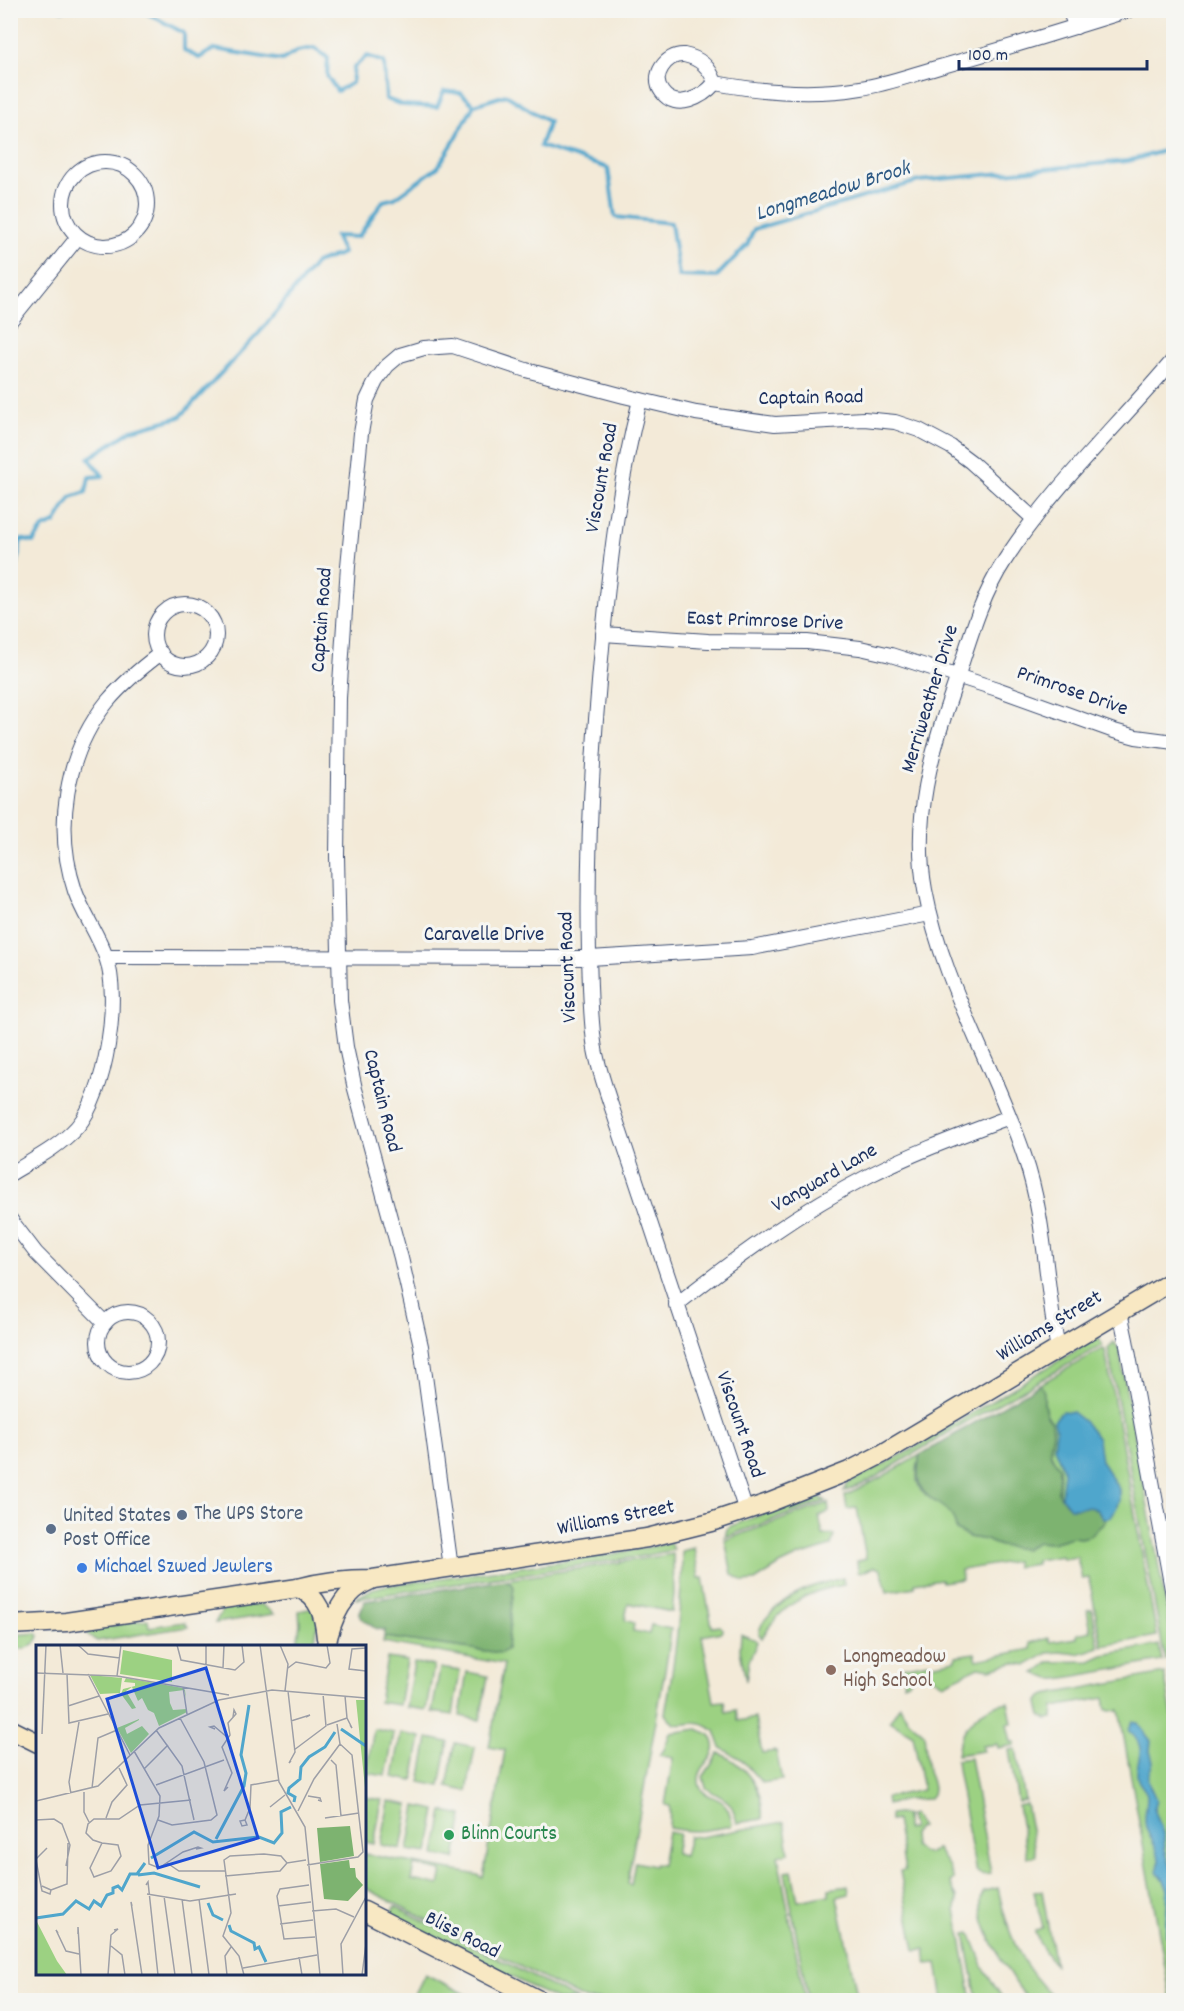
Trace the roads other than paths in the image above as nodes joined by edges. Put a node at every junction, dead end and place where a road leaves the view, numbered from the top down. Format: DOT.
graph roads {
  1 [pos="1069,10"];
  2 [pos="1129,10"];
  3 [pos="1076,27"];
  4 [pos="715,83"];
  5 [pos="78,237"];
  6 [pos="10,321"];
  7 [pos="1173,360"];
  8 [pos="640,400"];
  9 [pos="1034,519"];
  10 [pos="603,634"];
  11 [pos="161,653"];
  12 [pos="957,677"];
  13 [pos="1173,742"];
  14 [pos="930,914"];
  15 [pos="106,957"];
  16 [pos="338,957"];
  17 [pos="590,958"];
  18 [pos="1009,1117"];
  19 [pos="10,1174"];
  20 [pos="10,1219"];
  21 [pos="1173,1280"];
  22 [pos="676,1305"];
  23 [pos="1119,1312"];
  24 [pos="105,1323"];
  25 [pos="1058,1349"];
  26 [pos="746,1511"];
  27 [pos="451,1568"];
  28 [pos="374,1579"];
  29 [pos="298,1588"];
  30 [pos="1173,1600"];
  31 [pos="10,1625"];
  32 [pos="326,1645"];
  33 [pos="10,1730"];
  34 [pos="36,1742"];
  35 [pos="366,1912"];
  36 [pos="539,2001"];
  1 -- 3 [label="street"];
  2 -- 3 [label="street"];
  3 -- 4 [label="street"];
  5 -- 5 [label="street"];
  5 -- 6 [label="street"];
  7 -- 9 [label="street, Merriweather Drive"];
  8 -- 9 [label="street, Captain Road"];
  8 -- 10 [label="street, Viscount Road"];
  8 -- 16 [label="street, Captain Road"];
  9 -- 12 [label="street, Merriweather Drive"];
  10 -- 12 [label="street, East Primrose Drive"];
  10 -- 17 [label="street, Viscount Road"];
  11 -- 11 [label="street"];
  11 -- 15 [label="street"];
  12 -- 13 [label="street, Primrose Drive"];
  12 -- 14 [label="street, Merriweather Drive"];
  14 -- 17 [label="street, Caravelle Drive"];
  14 -- 18 [label="street, Merriweather Drive"];
  15 -- 16 [label="street, Caravelle Drive"];
  15 -- 19 [label="street"];
  16 -- 17 [label="street, Caravelle Drive"];
  16 -- 27 [label="street, Captain Road"];
  17 -- 22 [label="street, Viscount Road"];
  18 -- 22 [label="street, Vanguard Lane"];
  18 -- 25 [label="street, Merriweather Drive"];
  20 -- 24 [label="street"];
  21 -- 23 [label="main road, Williams Street"];
  22 -- 26 [label="street, Viscount Road"];
  23 -- 25 [label="main road, Williams Street"];
  23 -- 30 [label="street"];
  24 -- 24 [label="street"];
  25 -- 26 [label="main road, Williams Street"];
  26 -- 27 [label="main road, Williams Street"];
  27 -- 28 [label="main road, Williams Street"];
  28 -- 29 [label="main road, Williams Street"];
  28 -- 32 [label="main road"];
  29 -- 31 [label="main road, Williams Street"];
  29 -- 32 [label="main road"];
  33 -- 34 [label="main road"];
  35 -- 36 [label="main road, Bliss Road"];
}
